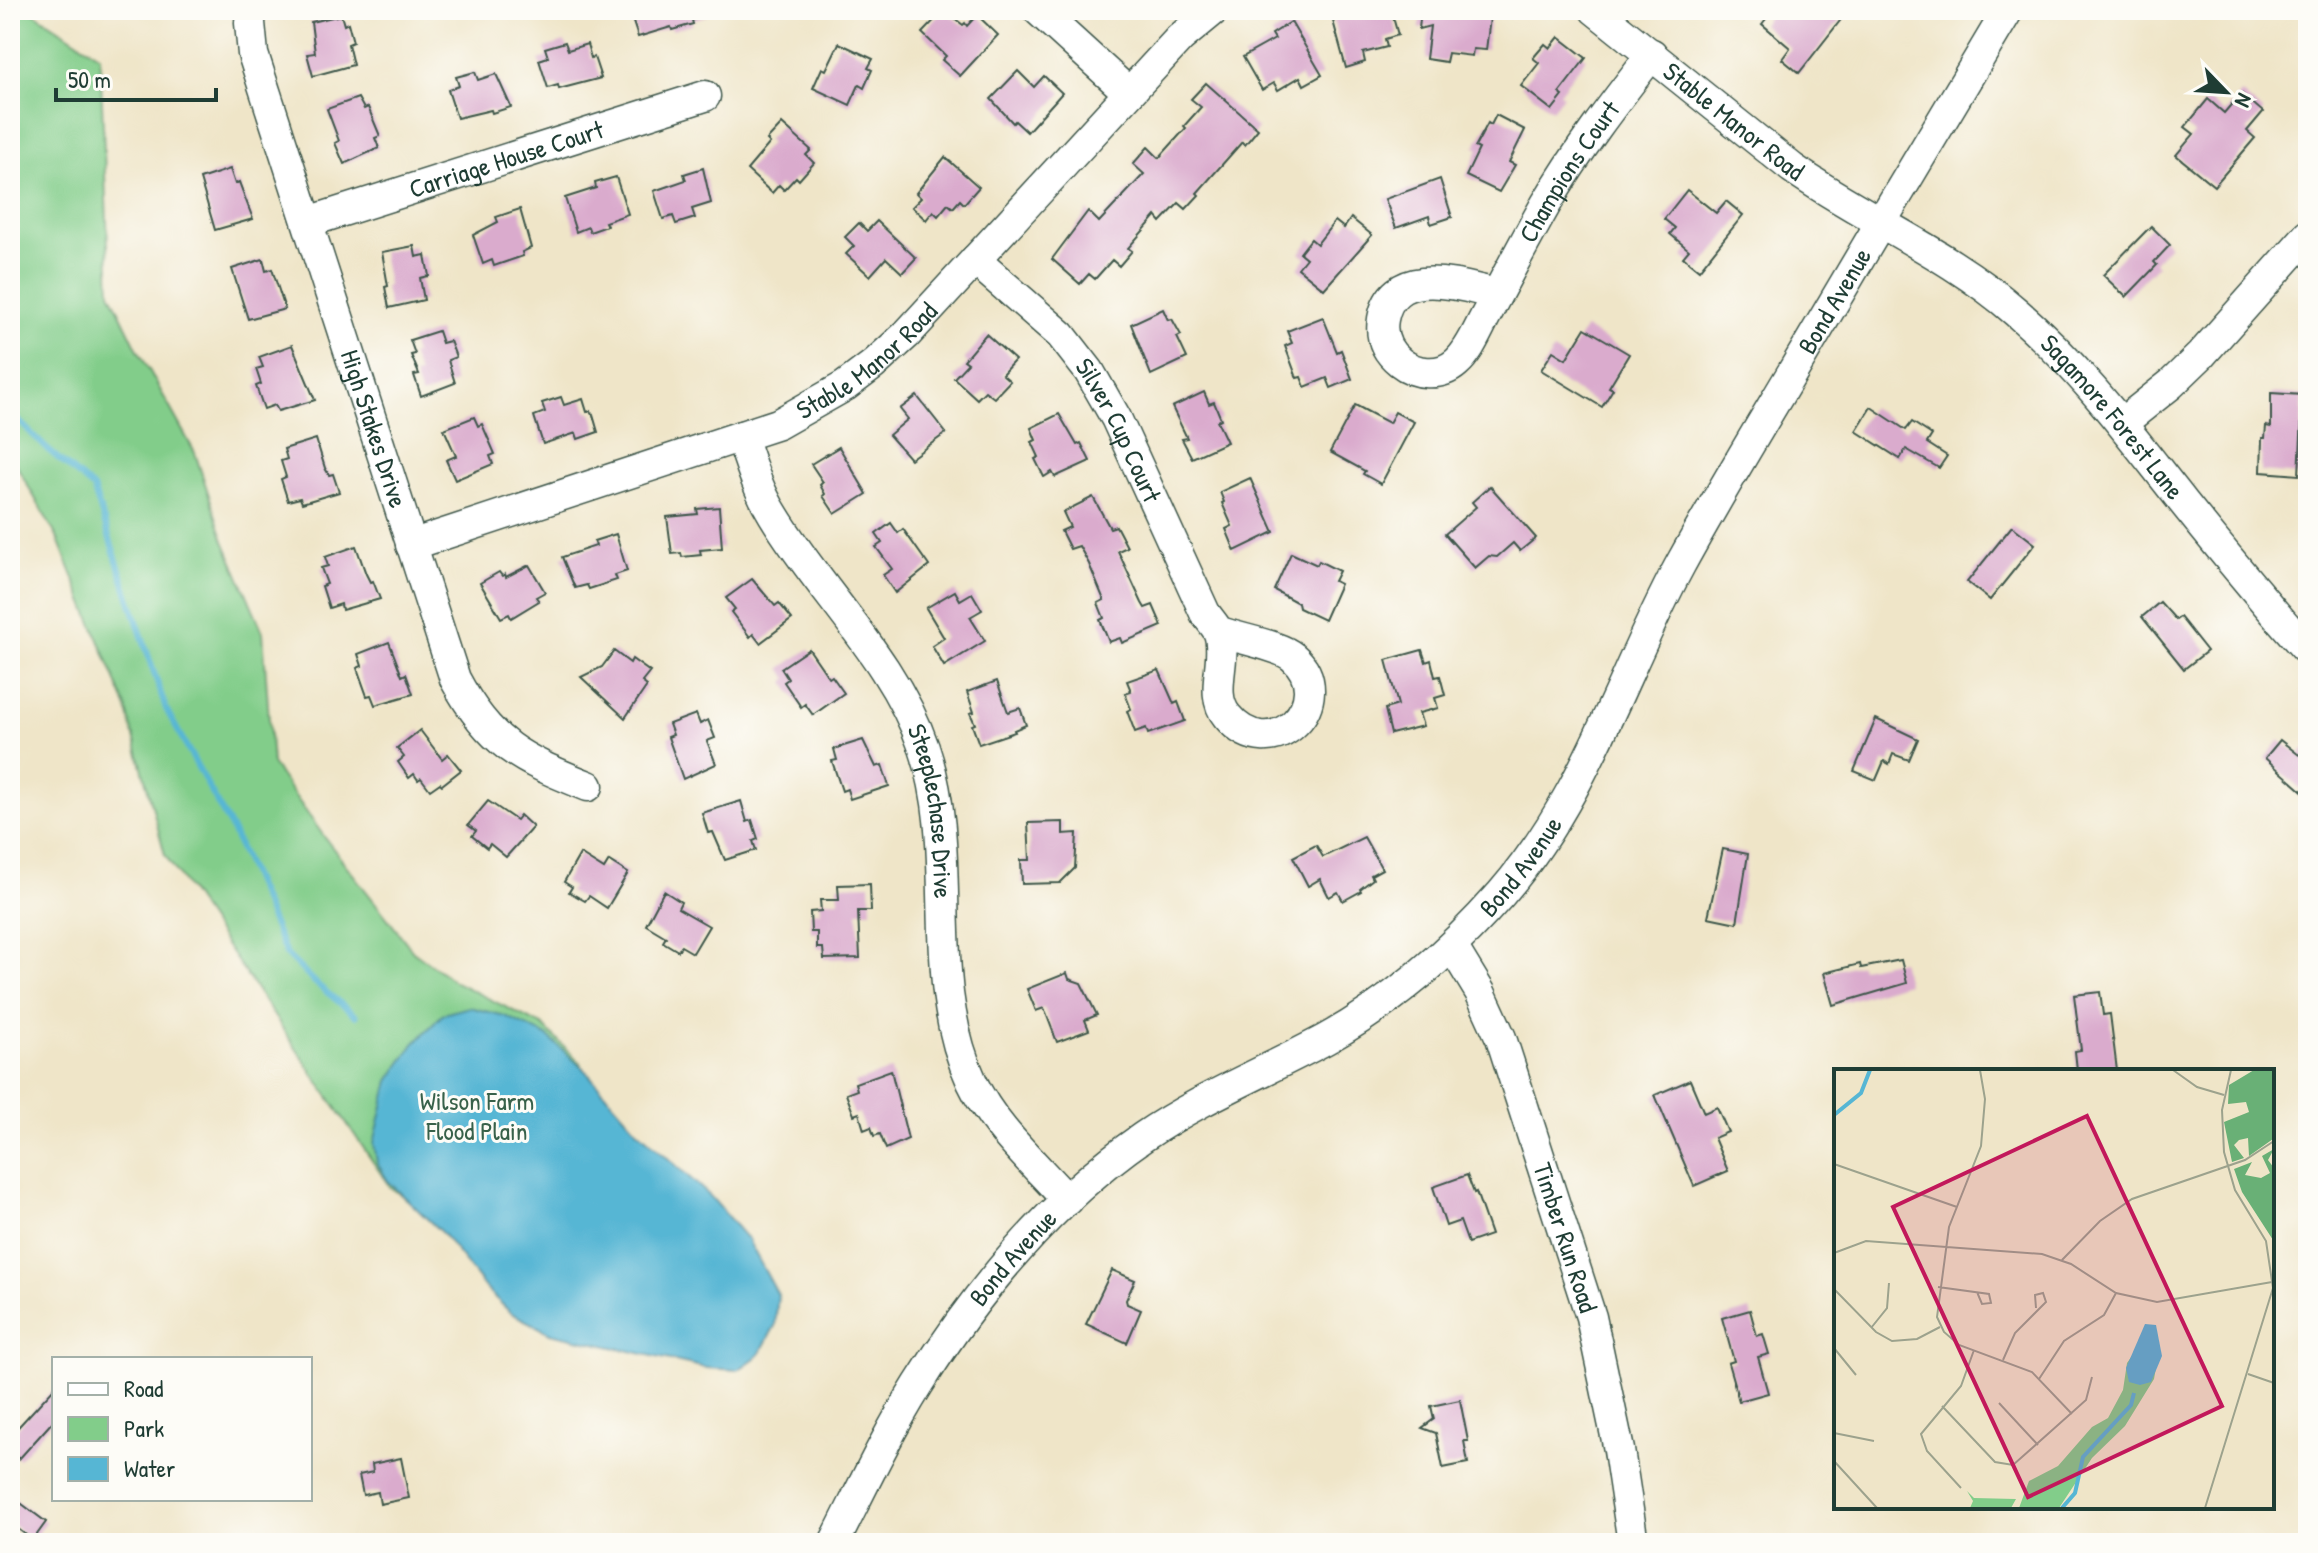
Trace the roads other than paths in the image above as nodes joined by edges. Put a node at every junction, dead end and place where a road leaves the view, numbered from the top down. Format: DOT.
graph roads {
  1 [pos="251,10"];
  2 [pos="1038,10"];
  3 [pos="1214,10"];
  4 [pos="1595,10"];
  5 [pos="2008,10"];
  6 [pos="1652,54"];
  7 [pos="1129,93"];
  8 [pos="705,96"];
  9 [pos="308,222"];
  10 [pos="1880,224"];
  11 [pos="2308,235"];
  12 [pos="975,260"];
  13 [pos="1497,294"];
  14 [pos="2122,423"];
  15 [pos="741,436"];
  16 [pos="411,545"];
  17 [pos="1218,631"];
  18 [pos="2308,651"];
  19 [pos="588,786"];
  20 [pos="1452,946"];
  21 [pos="1067,1200"];
  22 [pos="834,1543"];
  23 [pos="1633,1543"];
  1 -- 9 [label="street, High Stakes Drive"];
  2 -- 7 [label="street"];
  3 -- 7 [label="street, Stable Manor Road"];
  4 -- 6 [label="street, Stable Manor Road"];
  5 -- 10 [label="street, Bond Avenue"];
  6 -- 10 [label="street, Stable Manor Road"];
  6 -- 13 [label="street, Champions Court"];
  7 -- 12 [label="street, Stable Manor Road"];
  8 -- 9 [label="street, Carriage House Court"];
  9 -- 16 [label="street, High Stakes Drive"];
  10 -- 14 [label="street, Sagamore Forest Lane"];
  10 -- 20 [label="street, Bond Avenue"];
  11 -- 14 [label="street"];
  12 -- 15 [label="street, Stable Manor Road"];
  12 -- 17 [label="street, Silver Cup Court"];
  14 -- 18 [label="street, Sagamore Forest Lane"];
  15 -- 16 [label="street, Stable Manor Road"];
  15 -- 21 [label="street, Steeplechase Drive"];
  16 -- 19 [label="street, High Stakes Drive"];
  20 -- 21 [label="street, Bond Avenue"];
  20 -- 23 [label="street, Timber Run Road"];
  21 -- 22 [label="street, Bond Avenue"];
}
